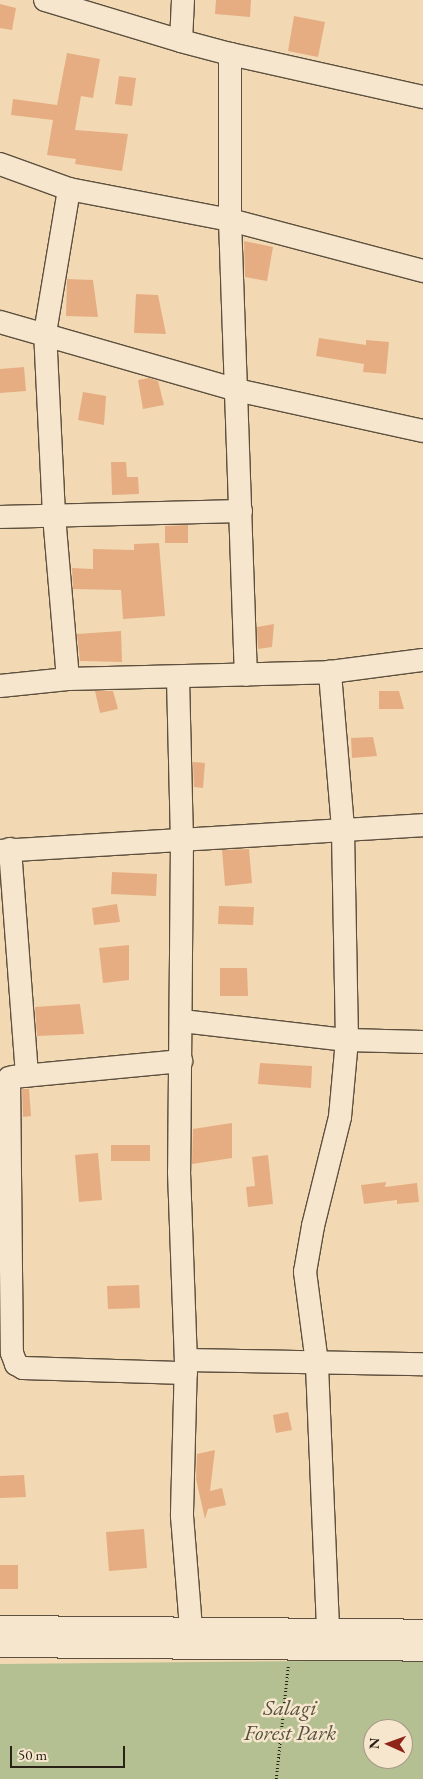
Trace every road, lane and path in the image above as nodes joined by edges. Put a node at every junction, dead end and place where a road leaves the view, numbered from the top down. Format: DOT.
graph roads {
  1 [pos="45,0"];
  2 [pos="183,0"];
  3 [pos="181,41"];
  4 [pos="230,54"];
  5 [pos="423,97"];
  6 [pos="0,164"];
  7 [pos="69,189"];
  8 [pos="230,220"];
  9 [pos="423,271"];
  10 [pos="0,322"];
  11 [pos="45,333"];
  12 [pos="237,390"];
  13 [pos="423,431"];
  14 [pos="241,511"];
  15 [pos="54,515"];
  16 [pos="0,517"];
  17 [pos="423,660"];
  18 [pos="330,672"];
  19 [pos="246,675"];
  20 [pos="178,678"];
  21 [pos="68,679"];
  22 [pos="0,686"];
  23 [pos="423,825"];
  24 [pos="343,828"];
  25 [pos="182,840"];
  26 [pos="5,850"];
  27 [pos="182,1021"];
  28 [pos="347,1040"];
  29 [pos="423,1042"];
  30 [pos="181,1061"];
  31 [pos="12,1077"];
  32 [pos="316,1363"];
  33 [pos="423,1364"];
  34 [pos="186,1367"];
  35 [pos="0,1627"];
  36 [pos="191,1627"];
  37 [pos="328,1628"];
  38 [pos="423,1631"];
  39 [pos="0,1646"];
  40 [pos="290,1648"];
  41 [pos="423,1650"];
  42 [pos="276,1779"];
  1 -- 3 [label="street"];
  2 -- 3 [label="street"];
  3 -- 4 [label="street"];
  4 -- 5 [label="street"];
  4 -- 8 [label="street"];
  6 -- 7 [label="street"];
  7 -- 8 [label="street"];
  7 -- 11 [label="street"];
  8 -- 9 [label="street"];
  8 -- 12 [label="street"];
  10 -- 11 [label="street"];
  11 -- 12 [label="street"];
  11 -- 15 [label="street"];
  12 -- 13 [label="street"];
  12 -- 14 [label="street"];
  14 -- 15 [label="street"];
  14 -- 19 [label="street"];
  15 -- 16 [label="street"];
  15 -- 21 [label="street"];
  17 -- 18 [label="street"];
  18 -- 19 [label="street"];
  18 -- 24 [label="street"];
  19 -- 20 [label="street"];
  20 -- 21 [label="street"];
  20 -- 25 [label="street"];
  21 -- 22 [label="street"];
  23 -- 24 [label="street"];
  24 -- 25 [label="street"];
  24 -- 28 [label="street"];
  25 -- 26 [label="street"];
  25 -- 27 [label="street"];
  26 -- 31 [label="street"];
  27 -- 28 [label="street"];
  27 -- 30 [label="street"];
  28 -- 29 [label="street"];
  28 -- 32 [label="street"];
  30 -- 31 [label="street"];
  30 -- 34 [label="street"];
  31 -- 34 [label="street"];
  32 -- 33 [label="street"];
  32 -- 34 [label="street"];
  32 -- 37 [label="street"];
  34 -- 36 [label="street"];
  35 -- 36 [label="street"];
  36 -- 37 [label="street"];
  37 -- 38 [label="street"];
  39 -- 40 [label="street"];
  40 -- 41 [label="street"];
  40 -- 42 [label="path"];
}
